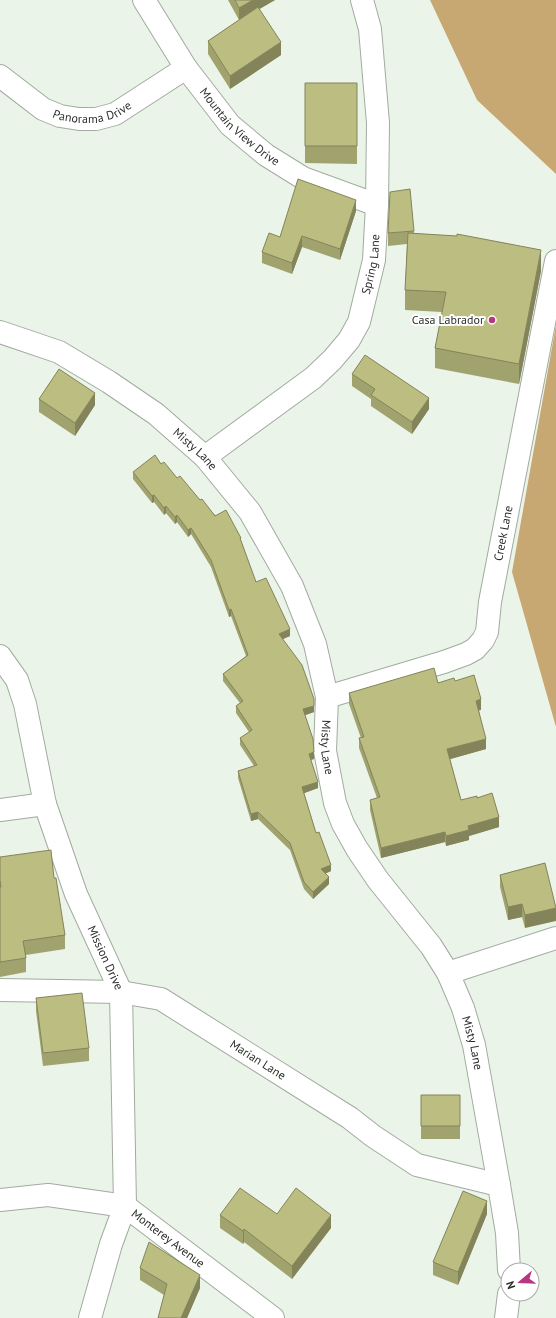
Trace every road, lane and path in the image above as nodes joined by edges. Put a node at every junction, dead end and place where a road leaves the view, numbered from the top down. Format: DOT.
graph roads {
  1 [pos="144,0"];
  2 [pos="362,0"];
  3 [pos="186,68"];
  4 [pos="0,76"];
  5 [pos="377,205"];
  6 [pos="556,261"];
  7 [pos="0,332"];
  8 [pos="205,457"];
  9 [pos="0,656"];
  10 [pos="327,697"];
  11 [pos="45,804"];
  12 [pos="0,810"];
  13 [pos="556,938"];
  14 [pos="448,973"];
  15 [pos="0,990"];
  16 [pos="122,992"];
  17 [pos="499,1185"];
  18 [pos="0,1200"];
  19 [pos="125,1206"];
  20 [pos="509,1262"];
  21 [pos="508,1302"];
  22 [pos="90,1318"];
  23 [pos="273,1318"];
  24 [pos="506,1318"];
  1 -- 3 [label="street, Mountain View Drive"];
  2 -- 5 [label="street, Spring Lane"];
  3 -- 4 [label="street, Panorama Drive"];
  3 -- 5 [label="street, Mountain View Drive"];
  5 -- 8 [label="street, Spring Lane"];
  6 -- 10 [label="street, Creek Lane"];
  7 -- 8 [label="street, Misty Lane"];
  8 -- 10 [label="street, Misty Lane"];
  9 -- 11 [label="street, Mission Drive"];
  10 -- 14 [label="street, Misty Lane"];
  11 -- 12 [label="street"];
  11 -- 16 [label="street, Mission Drive"];
  13 -- 14 [label="street"];
  14 -- 17 [label="street, Misty Lane"];
  15 -- 16 [label="street, Marian Lane"];
  16 -- 17 [label="street, Marian Lane"];
  16 -- 19 [label="street, Mission Drive"];
  17 -- 20 [label="street, Misty Lane"];
  18 -- 19 [label="street, Monterey Avenue"];
  19 -- 22 [label="street, Mission Drive"];
  19 -- 23 [label="street, Monterey Avenue"];
  21 -- 24 [label="street"];
}
